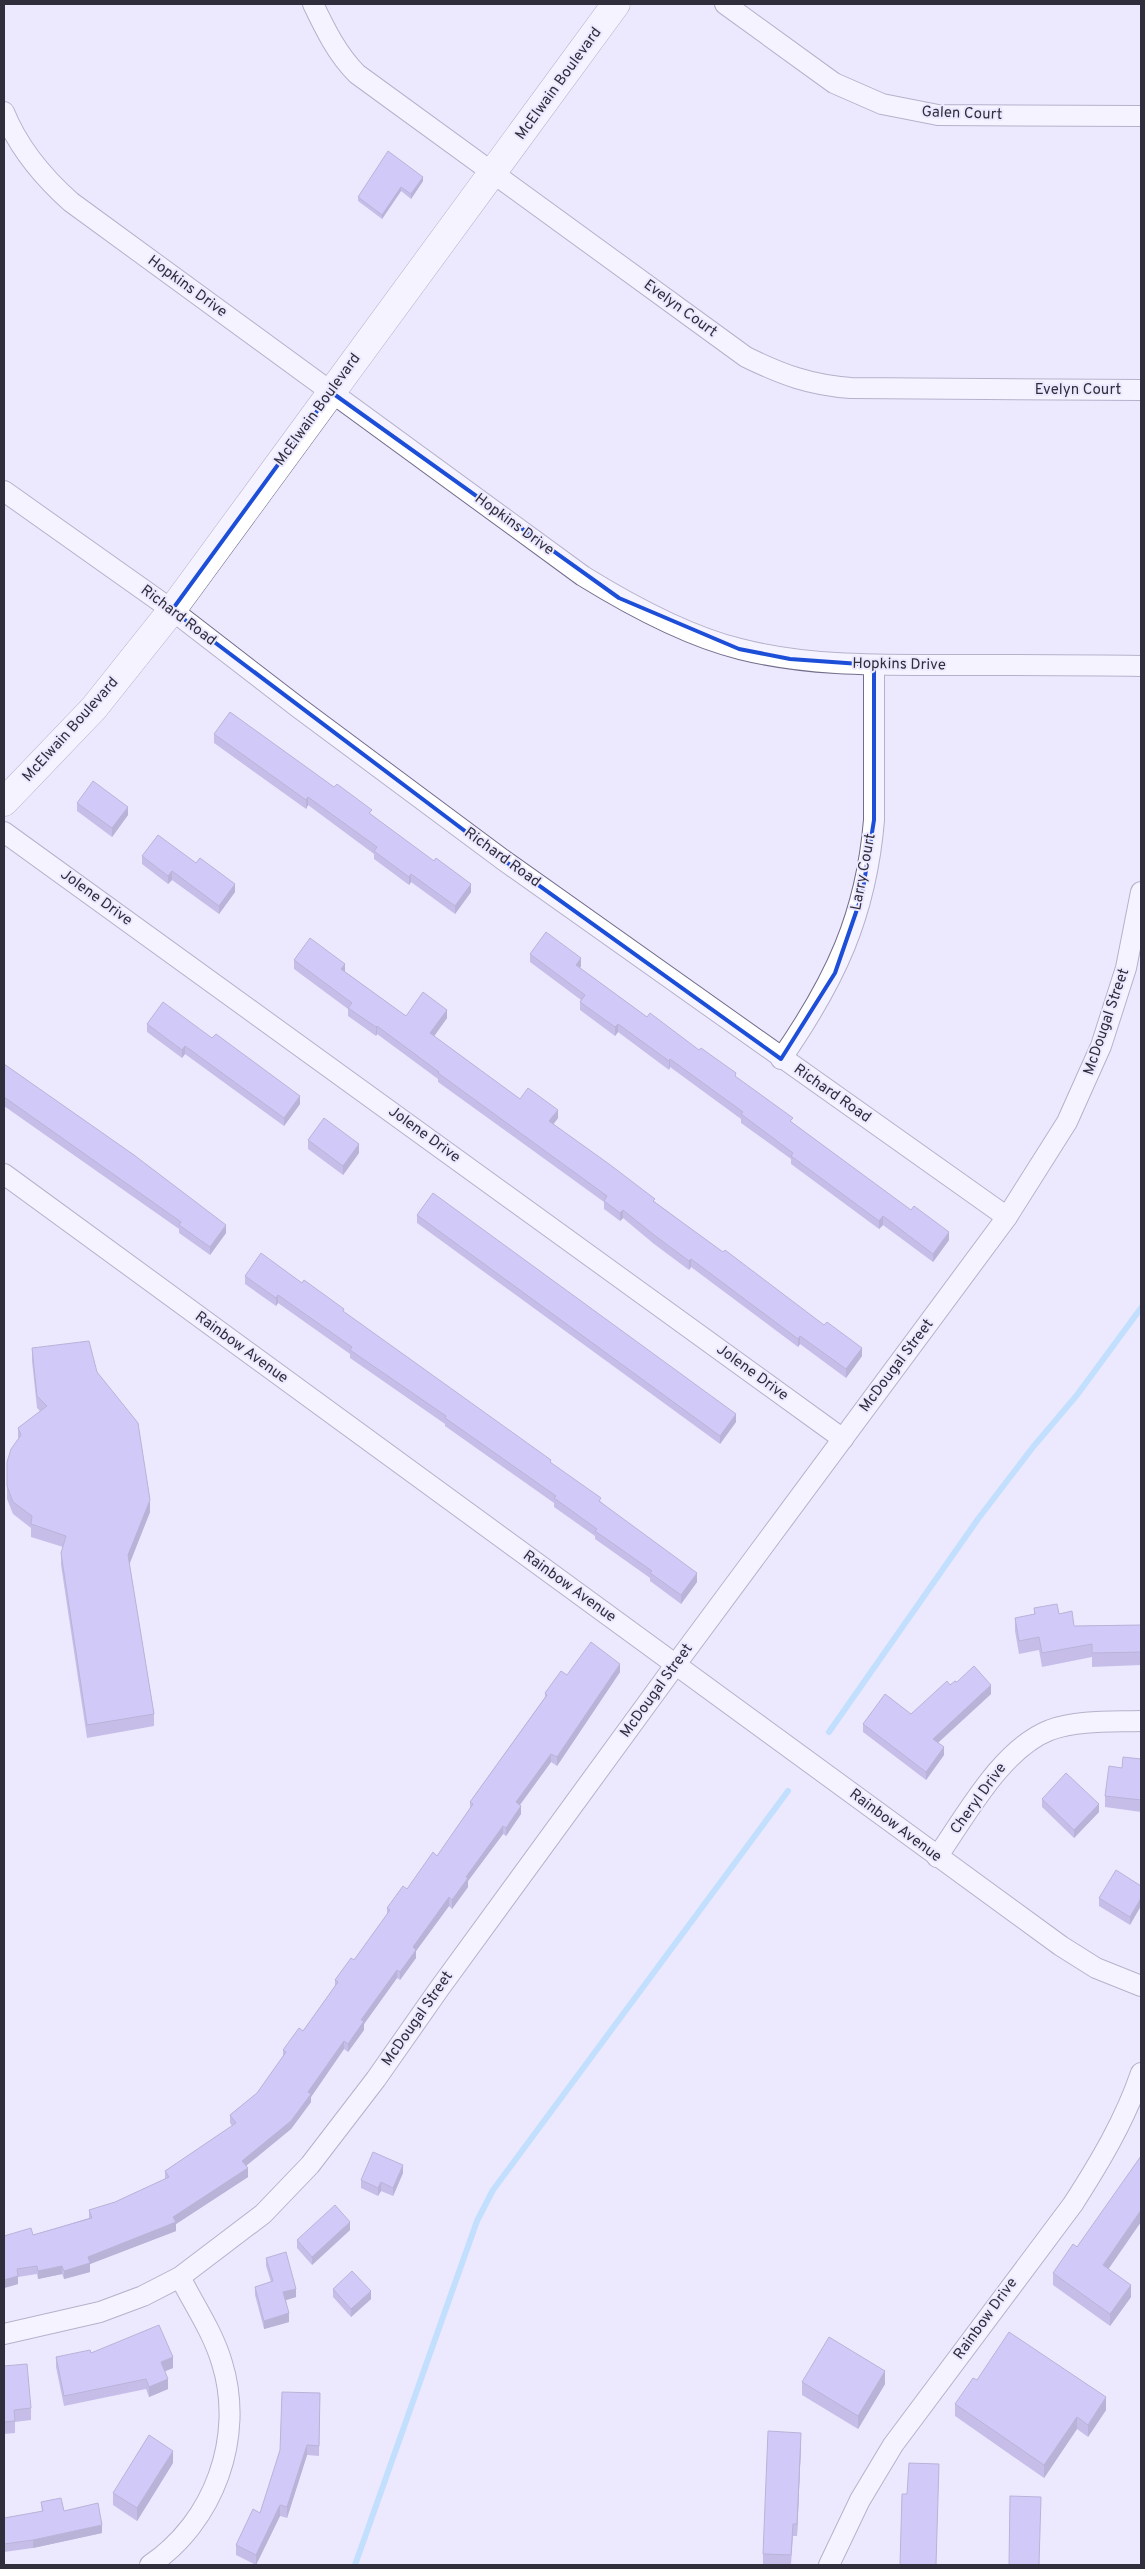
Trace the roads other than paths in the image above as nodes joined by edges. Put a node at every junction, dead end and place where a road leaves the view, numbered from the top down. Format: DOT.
graph roads {
  1 [pos="313,4"];
  2 [pos="616,4"];
  3 [pos="725,4"];
  4 [pos="4,112"];
  5 [pos="1141,116"];
  6 [pos="493,174"];
  7 [pos="1141,390"];
  8 [pos="331,392"];
  9 [pos="4,490"];
  10 [pos="172,610"];
  11 [pos="874,665"];
  12 [pos="1141,666"];
  13 [pos="4,802"];
  14 [pos="4,832"];
  15 [pos="1141,892"];
  16 [pos="781,1058"];
  17 [pos="4,1174"];
  18 [pos="1007,1217"];
  19 [pos="843,1439"];
  20 [pos="676,1664"];
  21 [pos="1141,1721"];
  22 [pos="937,1857"];
  23 [pos="1141,1986"];
  24 [pos="1141,2072"];
  25 [pos="180,2277"];
  26 [pos="4,2334"];
  27 [pos="150,2565"];
  28 [pos="829,2565"];
  1 -- 6 [label="street, Evelyn Court"];
  2 -- 6 [label="street, McElwain Boulevard"];
  3 -- 5 [label="street, Galen Court"];
  4 -- 8 [label="street, Hopkins Drive"];
  6 -- 7 [label="street, Evelyn Court"];
  6 -- 8 [label="street, McElwain Boulevard"];
  8 -- 10 [label="street, McElwain Boulevard"];
  8 -- 11 [label="street, Hopkins Drive"];
  9 -- 10 [label="street, Richard Road"];
  10 -- 13 [label="street, McElwain Boulevard"];
  10 -- 16 [label="street, Richard Road"];
  11 -- 12 [label="street, Hopkins Drive"];
  11 -- 16 [label="street, Larry Court"];
  14 -- 19 [label="street, Jolene Drive"];
  15 -- 18 [label="street, McDougal Street"];
  16 -- 18 [label="street, Richard Road"];
  17 -- 20 [label="street, Rainbow Avenue"];
  18 -- 19 [label="street, McDougal Street"];
  19 -- 20 [label="street, McDougal Street"];
  20 -- 22 [label="street, Rainbow Avenue"];
  20 -- 25 [label="street, McDougal Street"];
  21 -- 22 [label="street, Cheryl Drive"];
  22 -- 23 [label="street, Rainbow Avenue"];
  24 -- 28 [label="street, Rainbow Drive"];
  25 -- 26 [label="street, McDougal Street"];
  25 -- 27 [label="street"];
}
